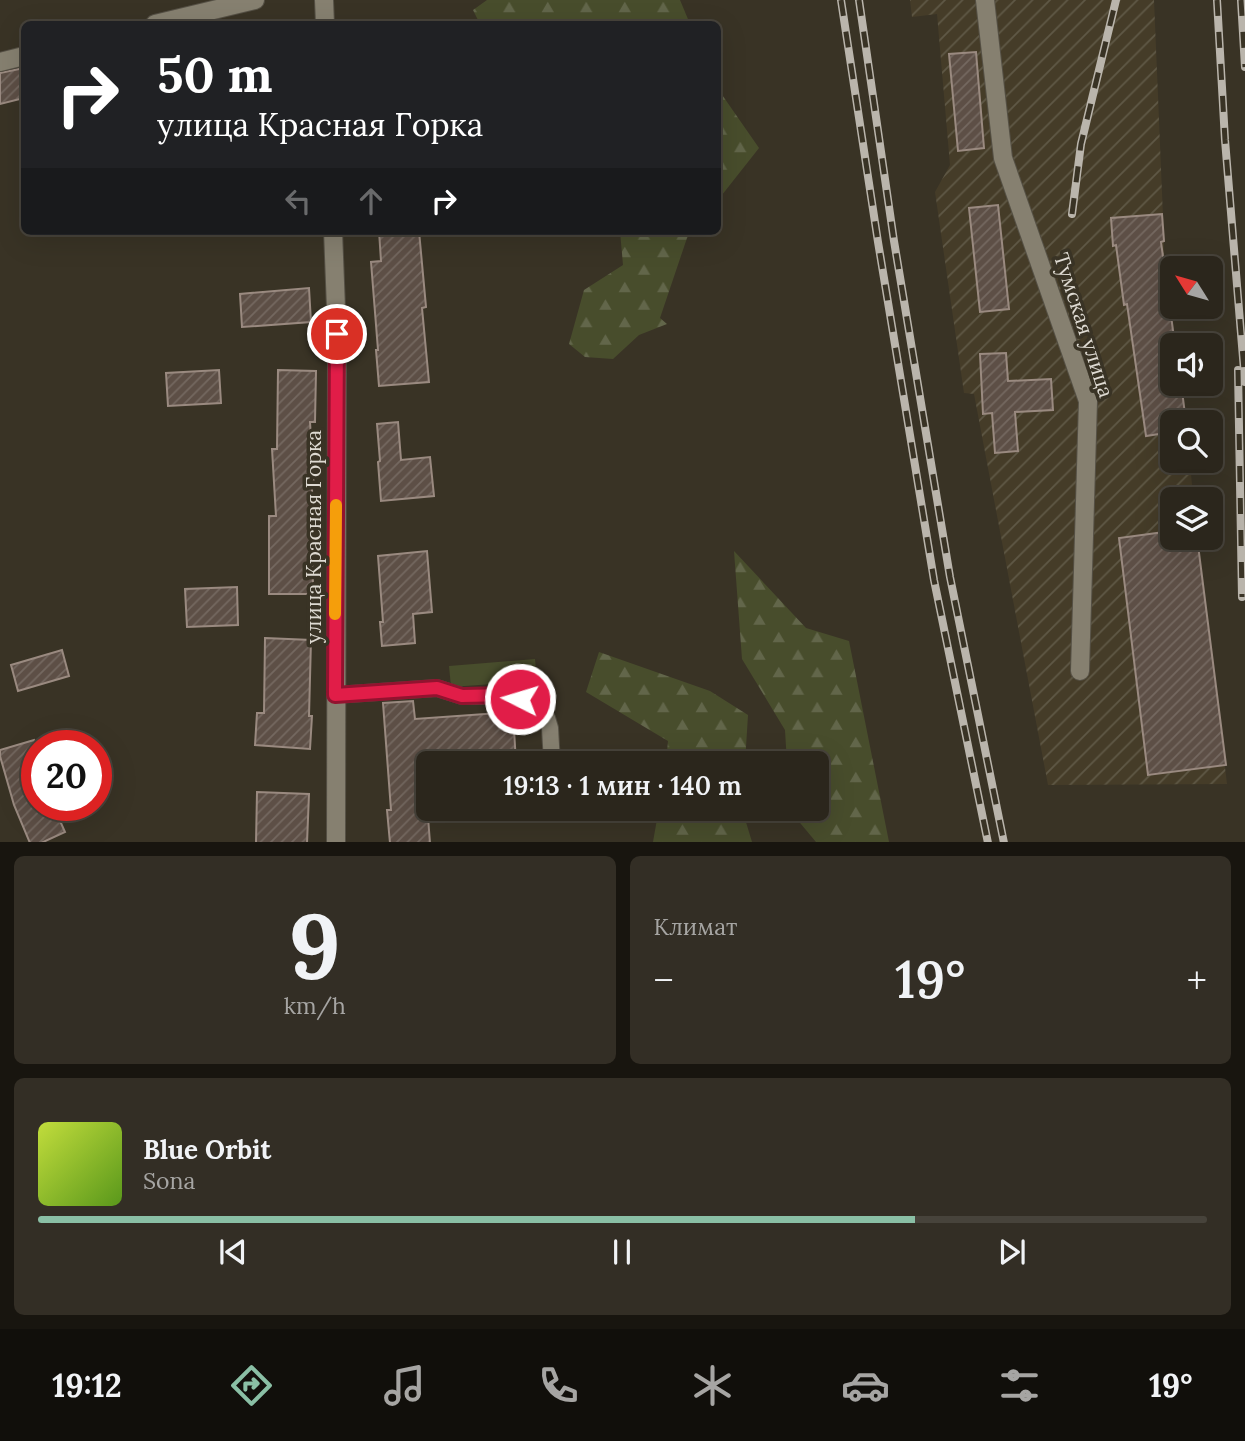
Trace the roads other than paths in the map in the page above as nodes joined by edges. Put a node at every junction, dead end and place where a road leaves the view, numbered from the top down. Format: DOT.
graph roads {
  1 [pos="255,0"];
  2 [pos="324,0"];
  3 [pos="985,0"];
  4 [pos="168,21"];
  5 [pos="325,21"];
  6 [pos="21,57"];
  7 [pos="0,62"];
  8 [pos="332,235"];
  9 [pos="1080,671"];
  10 [pos="335,695"];
  11 [pos="551,751"];
  12 [pos="336,842"];
  1 -- 4 [label="street"];
  2 -- 5 [label="street"];
  3 -- 9 [label="street, Тумская улица"];
  6 -- 7 [label="street"];
  8 -- 10 [label="street, улица Красная Горка"];
  10 -- 11 [label="lane"];
  10 -- 12 [label="street, улица Красная Горка"];
}
